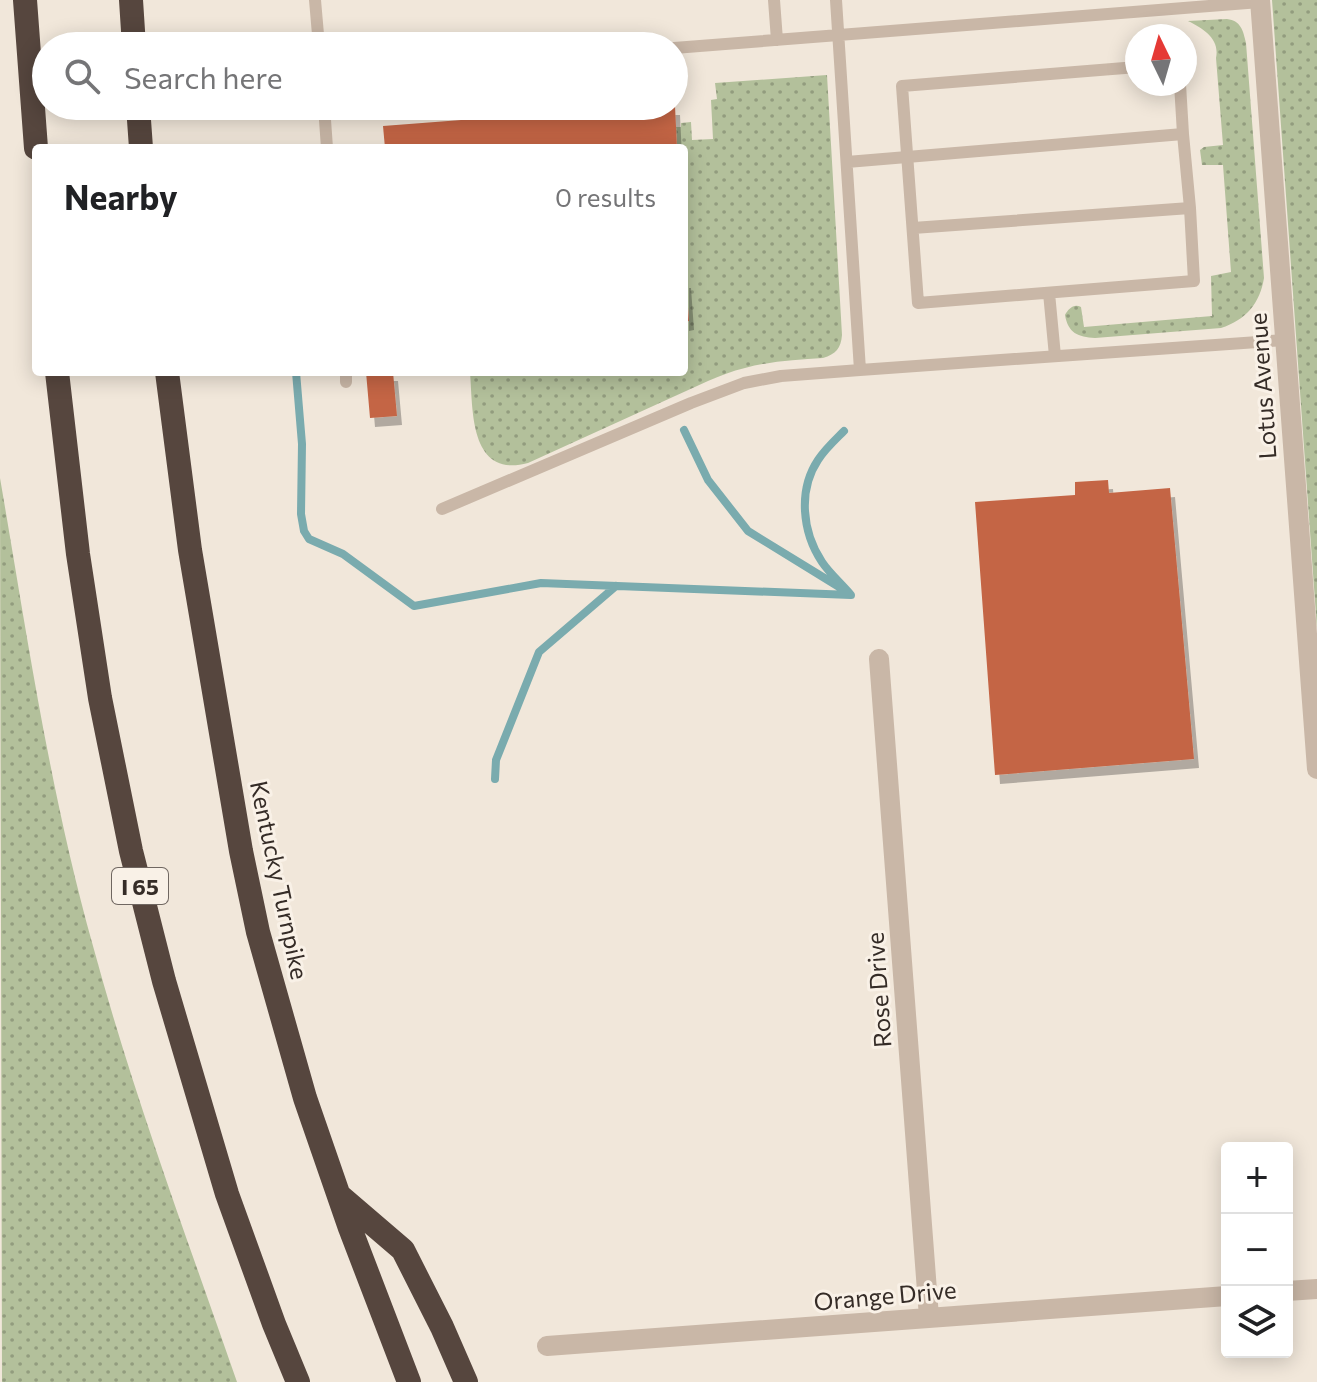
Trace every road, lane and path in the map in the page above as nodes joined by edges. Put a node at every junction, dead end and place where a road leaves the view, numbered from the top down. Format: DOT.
graph roads {
  1 [pos="25,0"];
  2 [pos="131,0"];
  3 [pos="315,0"];
  4 [pos="774,0"];
  5 [pos="836,0"];
  6 [pos="1260,1"];
  7 [pos="133,32"];
  8 [pos="318,32"];
  9 [pos="838,35"];
  10 [pos="777,40"];
  11 [pos="688,47"];
  12 [pos="1125,68"];
  13 [pos="32,94"];
  14 [pos="1181,96"];
  15 [pos="34,120"];
  16 [pos="139,120"];
  17 [pos="325,120"];
  18 [pos="1183,134"];
  19 [pos="36,144"];
  20 [pos="141,144"];
  21 [pos="327,144"];
  22 [pos="907,157"];
  23 [pos="847,162"];
  24 [pos="1190,208"];
  25 [pos="913,228"];
  26 [pos="1049,293"];
  27 [pos="1285,340"];
  28 [pos="1055,356"];
  29 [pos="860,370"];
  30 [pos="57,376"];
  31 [pos="168,376"];
  32 [pos="442,509"];
  33 [pos="879,659"];
  34 [pos="1317,769"];
  35 [pos="339,1194"];
  36 [pos="1317,1289"];
  37 [pos="1293,1291"];
  38 [pos="1221,1296"];
  39 [pos="929,1317"];
  40 [pos="547,1346"];
  41 [pos="298,1382"];
  42 [pos="409,1382"];
  43 [pos="466,1382"];
  1 -- 13 [label="highway"];
  2 -- 7 [label="highway"];
  3 -- 8 [label="lane"];
  4 -- 10 [label="lane"];
  5 -- 9 [label="lane"];
  6 -- 9 [label="lane"];
  6 -- 27 [label="street, Lotus Avenue"];
  9 -- 10 [label="lane"];
  9 -- 23 [label="lane"];
  10 -- 11 [label="lane"];
  12 -- 22 [label="lane"];
  14 -- 18 [label="lane"];
  15 -- 19 [label="highway"];
  16 -- 20 [label="highway"];
  17 -- 21 [label="lane"];
  18 -- 22 [label="lane"];
  18 -- 24 [label="lane"];
  22 -- 23 [label="lane"];
  22 -- 25 [label="lane"];
  23 -- 29 [label="lane"];
  24 -- 25 [label="lane"];
  24 -- 26 [label="lane"];
  25 -- 26 [label="lane"];
  26 -- 28 [label="lane"];
  27 -- 28 [label="lane"];
  27 -- 34 [label="street, Lotus Avenue"];
  28 -- 29 [label="lane"];
  29 -- 32 [label="lane"];
  30 -- 41 [label="highway, I 65"];
  31 -- 35 [label="highway, Kentucky Turnpike"];
  33 -- 39 [label="street, Rose Drive"];
  35 -- 42 [label="highway, Kentucky Turnpike"];
  35 -- 43 [label="highway"];
  36 -- 37 [label="street"];
  38 -- 39 [label="street, Orange Drive"];
  39 -- 40 [label="street, Orange Drive"];
}
